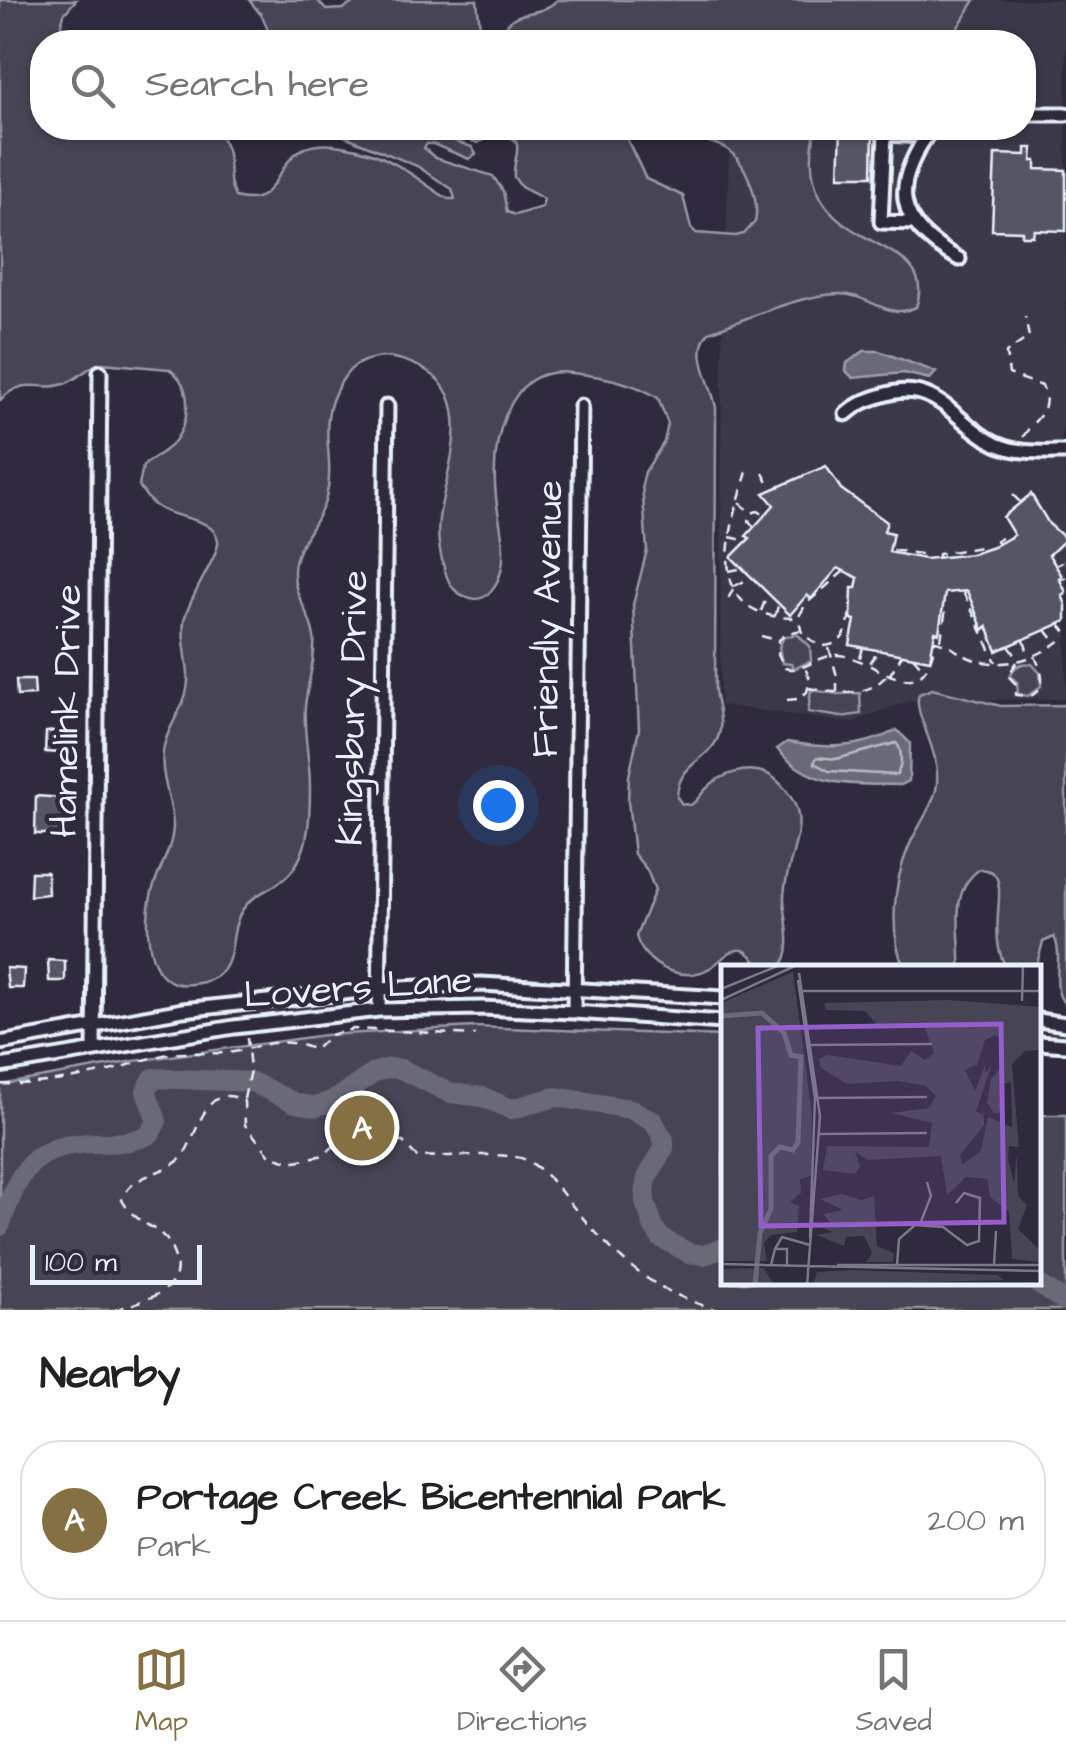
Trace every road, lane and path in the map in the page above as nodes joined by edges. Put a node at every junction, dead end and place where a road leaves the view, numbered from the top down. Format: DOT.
graph roads {
  1 [pos="1036,114"];
  2 [pos="1066,114"];
  3 [pos="885,140"];
  4 [pos="924,140"];
  5 [pos="915,222"];
  6 [pos="959,259"];
  7 [pos="1025,316"];
  8 [pos="100,372"];
  9 [pos="387,406"];
  10 [pos="581,406"];
  11 [pos="846,414"];
  12 [pos="1026,452"];
  13 [pos="1066,452"];
  14 [pos="747,472"];
  15 [pos="763,473"];
  16 [pos="772,490"];
  17 [pos="1014,495"];
  18 [pos="738,500"];
  19 [pos="1022,504"];
  20 [pos="751,513"];
  21 [pos="765,514"];
  22 [pos="754,527"];
  23 [pos="1008,534"];
  24 [pos="729,537"];
  25 [pos="747,541"];
  26 [pos="998,544"];
  27 [pos="893,550"];
  28 [pos="981,551"];
  29 [pos="919,558"];
  30 [pos="938,559"];
  31 [pos="1063,562"];
  32 [pos="1057,565"];
  33 [pos="743,568"];
  34 [pos="728,572"];
  35 [pos="844,572"];
  36 [pos="752,577"];
  37 [pos="1066,578"];
  38 [pos="1060,580"];
  39 [pos="734,588"];
  40 [pos="962,592"];
  41 [pos="768,593"];
  42 [pos="739,595"];
  43 [pos="852,602"];
  44 [pos="778,603"];
  45 [pos="943,608"];
  46 [pos="760,612"];
  47 [pos="775,617"];
  48 [pos="798,618"];
  49 [pos="1059,624"];
  50 [pos="801,630"];
  51 [pos="1046,630"];
  52 [pos="1066,634"];
  53 [pos="761,636"];
  54 [pos="1024,640"];
  55 [pos="778,641"];
  56 [pos="940,642"];
  57 [pos="1057,644"];
  58 [pos="829,646"];
  59 [pos="1010,646"];
  60 [pos="863,648"];
  61 [pos="879,650"];
  62 [pos="902,654"];
  63 [pos="830,656"];
  64 [pos="1035,656"];
  65 [pos="914,657"];
  66 [pos="1029,658"];
  67 [pos="859,660"];
  68 [pos="1019,660"];
  69 [pos="996,662"];
  70 [pos="869,664"];
  71 [pos="804,667"];
  72 [pos="924,669"];
  73 [pos="887,676"];
  74 [pos="809,688"];
  75 [pos="836,692"];
  76 [pos="787,700"];
  77 [pos="574,988"];
  78 [pos="380,989"];
  79 [pos="721,998"];
  80 [pos="379,1010"];
  81 [pos="574,1012"];
  82 [pos="1041,1020"];
  83 [pos="721,1022"];
  84 [pos="1066,1024"];
  85 [pos="94,1026"];
  86 [pos="246,1027"];
  87 [pos="475,1035"];
  88 [pos="0,1043"];
  89 [pos="1041,1043"];
  90 [pos="1066,1045"];
  91 [pos="248,1048"];
  92 [pos="94,1050"];
  93 [pos="0,1066"];
  94 [pos="0,1084"];
  95 [pos="244,1102"];
  96 [pos="115,1310"];
  97 [pos="718,1310"];
  1 -- 2 [label="street"];
  3 -- 5 [label="street"];
  4 -- 5 [label="street"];
  5 -- 6 [label="street"];
  7 -- 12 [label="path"];
  8 -- 85 [label="street, Hamelink Drive"];
  9 -- 78 [label="street, Kingsbury Drive"];
  10 -- 77 [label="street, Friendly Avenue"];
  11 -- 12 [label="street"];
  12 -- 13 [label="street"];
  14 -- 18 [label="path"];
  15 -- 16 [label="path"];
  17 -- 19 [label="path"];
  18 -- 20 [label="path"];
  18 -- 24 [label="path"];
  20 -- 21 [label="path"];
  20 -- 22 [label="path"];
  23 -- 26 [label="path"];
  24 -- 25 [label="path"];
  24 -- 34 [label="path"];
  27 -- 29 [label="path"];
  28 -- 30 [label="path"];
  31 -- 32 [label="path"];
  33 -- 34 [label="path"];
  34 -- 39 [label="path"];
  35 -- 48 [label="path"];
  36 -- 39 [label="path"];
  37 -- 38 [label="path"];
  39 -- 42 [label="path"];
  39 -- 42 [label="path"];
  40 -- 69 [label="path"];
  41 -- 46 [label="path"];
  42 -- 46 [label="path"];
  43 -- 58 [label="path"];
  44 -- 47 [label="path"];
  45 -- 56 [label="path"];
  46 -- 47 [label="path"];
  47 -- 48 [label="path"];
  48 -- 50 [label="path"];
  49 -- 52 [label="path"];
  50 -- 55 [label="path"];
  50 -- 58 [label="path"];
  51 -- 57 [label="path"];
  52 -- 57 [label="path"];
  53 -- 55 [label="path"];
  54 -- 66 [label="path"];
  55 -- 71 [label="path"];
  56 -- 69 [label="path"];
  56 -- 72 [label="path"];
  57 -- 64 [label="path"];
  58 -- 63 [label="path"];
  59 -- 68 [label="path"];
  60 -- 67 [label="path"];
  61 -- 70 [label="path"];
  62 -- 73 [label="path"];
  63 -- 67 [label="path"];
  63 -- 71 [label="path"];
  63 -- 75 [label="path"];
  64 -- 66 [label="path"];
  64 -- 68 [label="path"];
  65 -- 72 [label="path"];
  66 -- 68 [label="path"];
  67 -- 70 [label="path"];
  68 -- 69 [label="path"];
  70 -- 73 [label="path"];
  71 -- 74 [label="path"];
  72 -- 73 [label="path"];
  73 -- 75 [label="path"];
  74 -- 75 [label="path"];
  74 -- 76 [label="path"];
  77 -- 78 [label="street, Lovers Lane"];
  77 -- 79 [label="street, Lovers Lane"];
  77 -- 81 [label="street, Friendly Avenue"];
  78 -- 80 [label="street, Kingsbury Drive"];
  78 -- 85 [label="street, Lovers Lane"];
  80 -- 81 [label="street, Lovers Lane"];
  80 -- 86 [label="street, Lovers Lane"];
  81 -- 83 [label="street, Lovers Lane"];
  82 -- 84 [label="street"];
  85 -- 88 [label="street, Lovers Lane"];
  85 -- 92 [label="street, Hamelink Drive"];
  86 -- 91 [label="path"];
  86 -- 92 [label="street, Lovers Lane"];
  87 -- 91 [label="path"];
  89 -- 90 [label="street"];
  91 -- 94 [label="path"];
  91 -- 95 [label="path"];
  92 -- 93 [label="street, Lovers Lane"];
  95 -- 96 [label="path"];
  95 -- 97 [label="path"];
}
